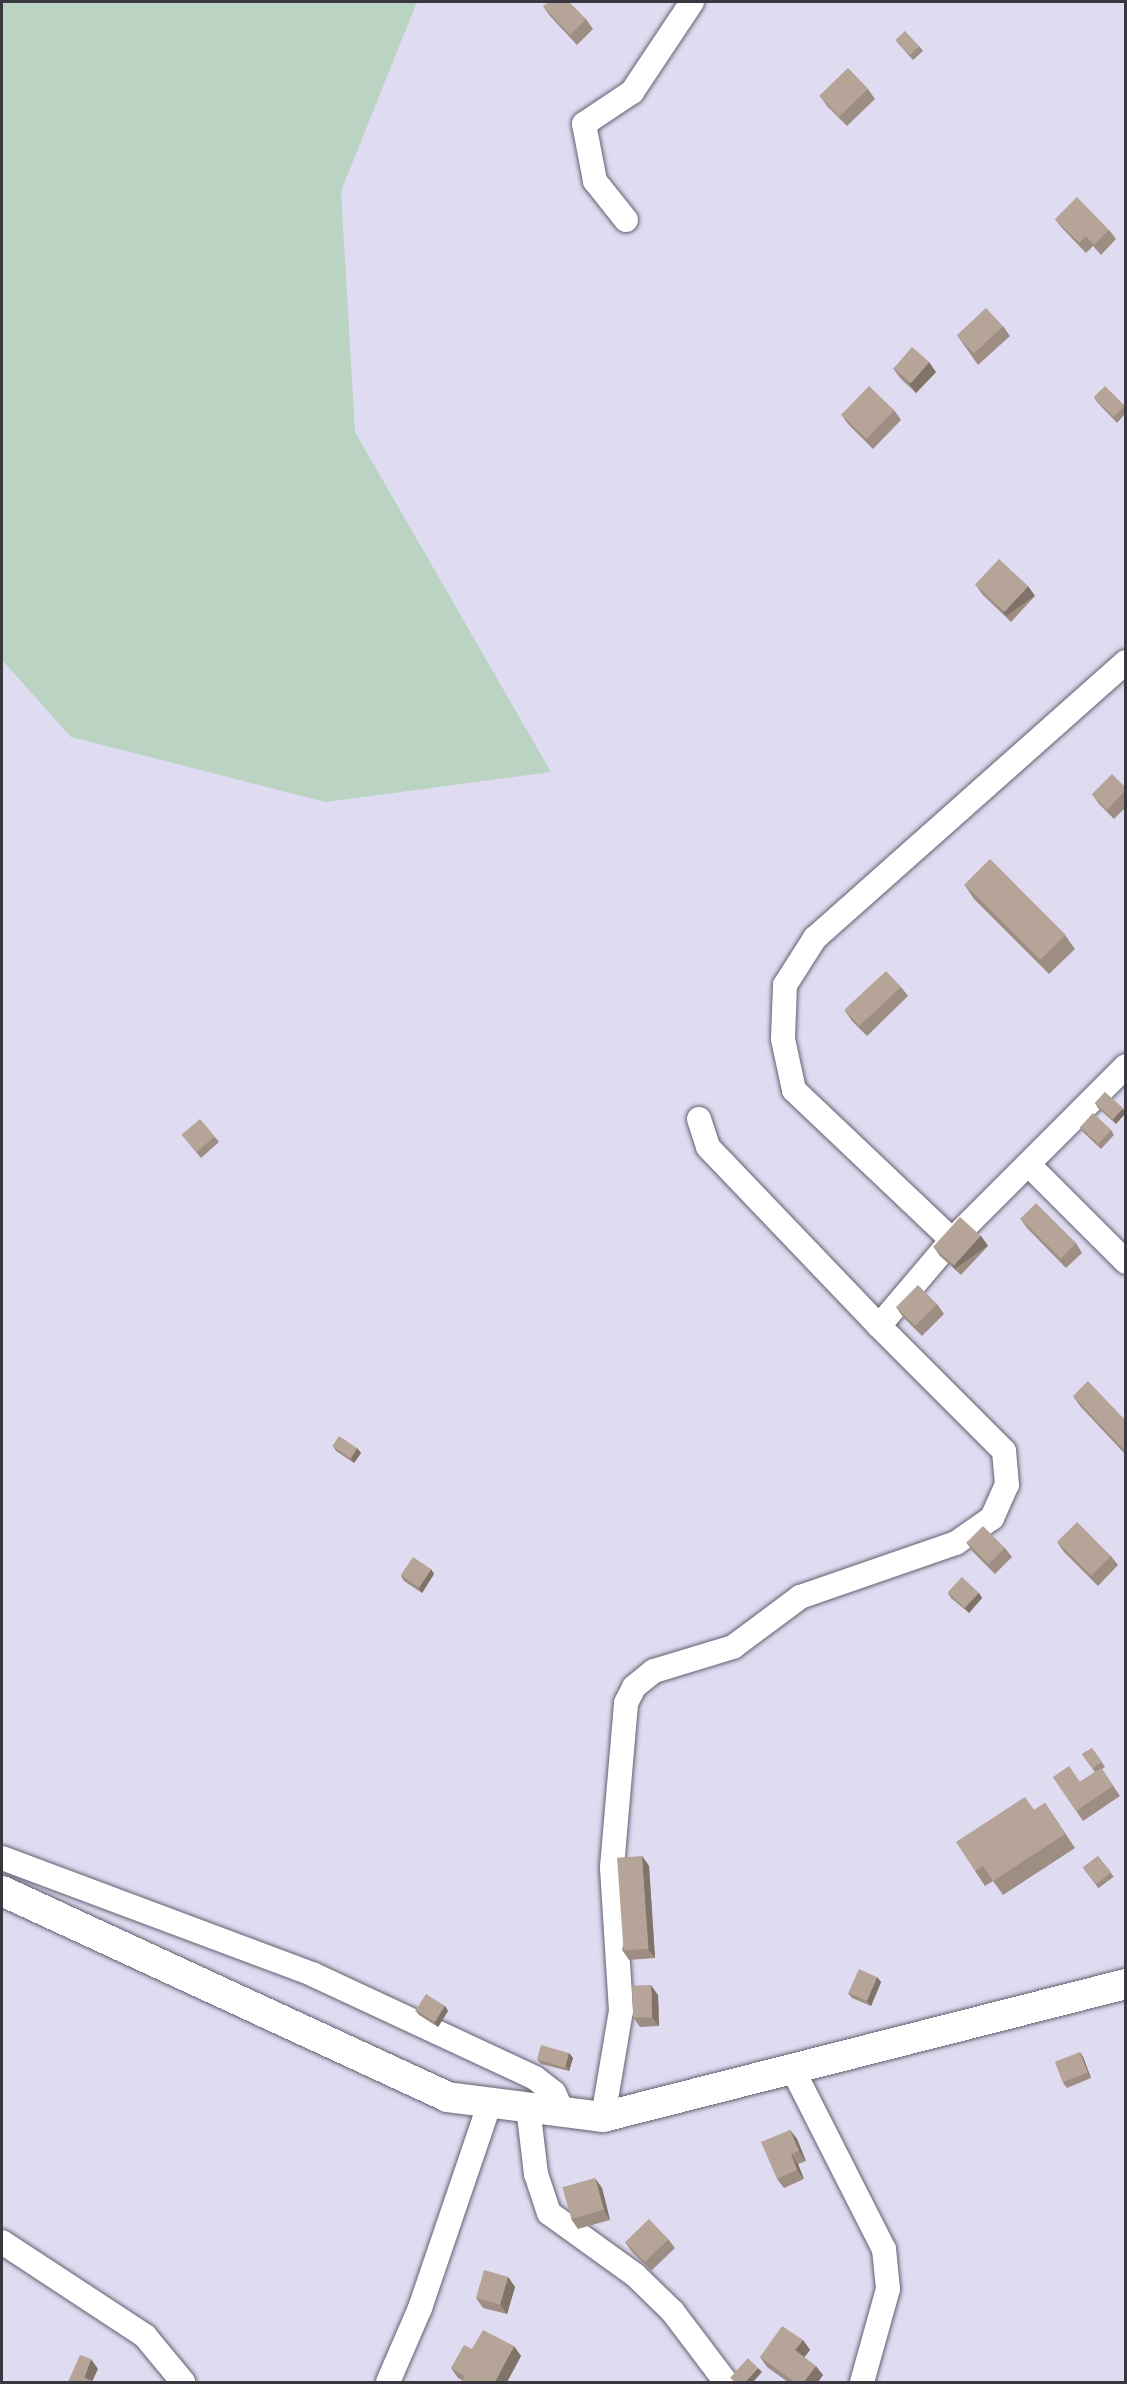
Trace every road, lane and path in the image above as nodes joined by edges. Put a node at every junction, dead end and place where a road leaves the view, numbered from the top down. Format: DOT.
graph roads {
  1 [pos="692,2"];
  2 [pos="626,220"];
  3 [pos="1125,662"];
  4 [pos="1125,1066"];
  5 [pos="699,1119"];
  6 [pos="1029,1165"];
  7 [pos="952,1240"];
  8 [pos="1125,1262"];
  9 [pos="879,1326"];
  10 [pos="2,1858"];
  11 [pos="2,1891"];
  12 [pos="1125,1984"];
  13 [pos="794,2070"];
  14 [pos="490,2102"];
  15 [pos="528,2107"];
  16 [pos="563,2112"];
  17 [pos="603,2117"];
  18 [pos="2,2242"];
  19 [pos="183,2382"];
  20 [pos="388,2382"];
  21 [pos="726,2382"];
  22 [pos="862,2382"];
  1 -- 2 [label="street"];
  3 -- 7 [label="street"];
  4 -- 6 [label="street"];
  5 -- 9 [label="street"];
  6 -- 7 [label="street"];
  6 -- 8 [label="street"];
  7 -- 9 [label="street"];
  9 -- 17 [label="street"];
  10 -- 16 [label="street"];
  11 -- 14 [label="main road"];
  12 -- 13 [label="main road"];
  13 -- 17 [label="main road"];
  13 -- 22 [label="street"];
  14 -- 15 [label="main road"];
  14 -- 20 [label="street"];
  15 -- 16 [label="main road"];
  15 -- 21 [label="street"];
  16 -- 17 [label="main road"];
  18 -- 19 [label="street"];
}
